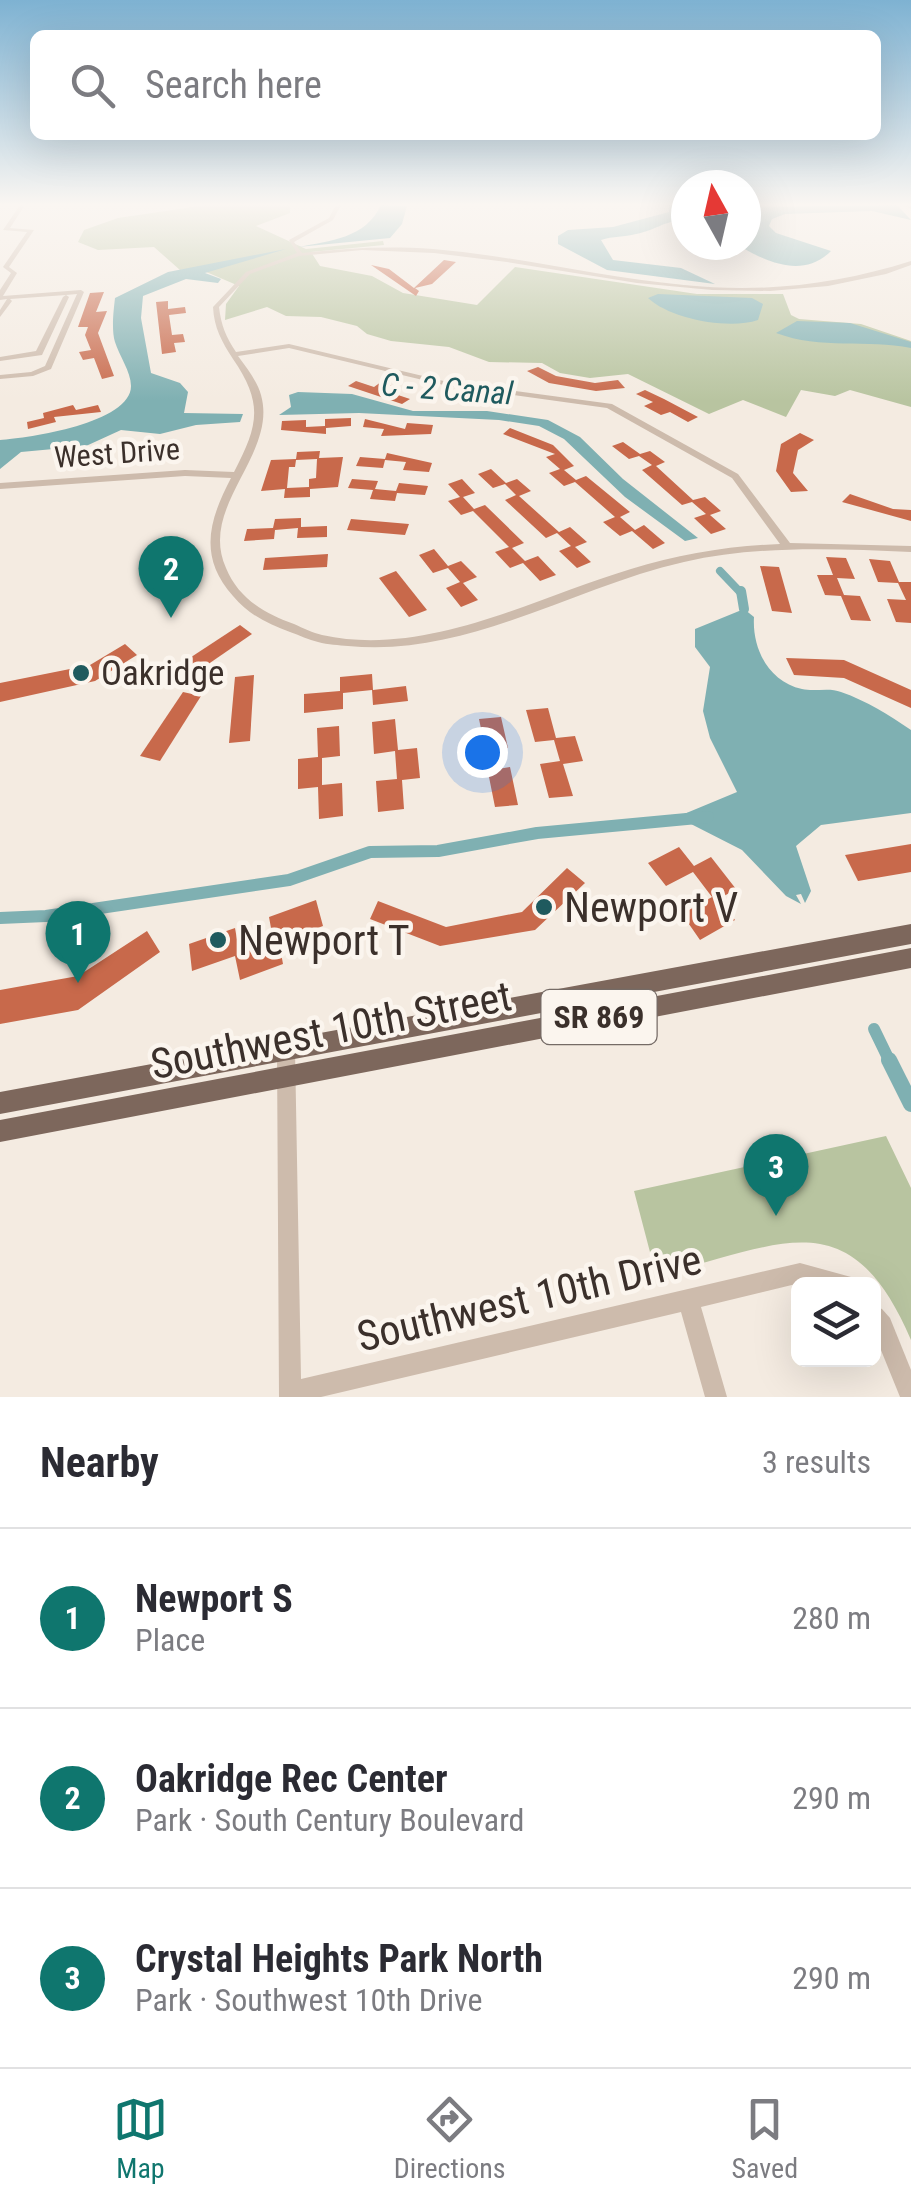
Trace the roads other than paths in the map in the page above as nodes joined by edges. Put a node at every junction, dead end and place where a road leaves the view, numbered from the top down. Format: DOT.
graph roads {
  1 [pos="9,270"];
  2 [pos="260,270"];
  3 [pos="545,270"];
  4 [pos="895,270"];
  5 [pos="66,297"];
  6 [pos="3,298"];
  7 [pos="0,315"];
  8 [pos="235,354"];
  9 [pos="0,359"];
  10 [pos="0,377"];
  11 [pos="237,476"];
  12 [pos="0,486"];
  13 [pos="787,546"];
  14 [pos="911,549"];
  15 [pos="911,934"];
  16 [pos="911,958"];
  17 [pos="286,1050"];
  18 [pos="286,1077"];
  19 [pos="0,1103"];
  20 [pos="0,1130"];
  21 [pos="816,1277"];
  22 [pos="688,1299"];
  23 [pos="881,1325"];
  24 [pos="290,1395"];
  25 [pos="716,1397"];
  26 [pos="911,1397"];
  1 -- 6 [label="street"];
  2 -- 8 [label="street"];
  3 -- 4 [label="street"];
  5 -- 9 [label="street"];
  6 -- 7 [label="street"];
  6 -- 10 [label="street"];
  8 -- 11 [label="street"];
  8 -- 13 [label="street"];
  11 -- 12 [label="street, West Drive"];
  11 -- 13 [label="street"];
  13 -- 14 [label="street"];
  15 -- 17 [label="main road, Southwest 10th Street / SR 869"];
  16 -- 18 [label="main road, Southwest 10th Street / SR 869"];
  17 -- 18 [label="street"];
  17 -- 19 [label="main road, Southwest 10th Street / SR 869"];
  18 -- 20 [label="main road, Southwest 10th Street / SR 869"];
  18 -- 24 [label="street"];
  21 -- 22 [label="street, Southwest 10th Drive"];
  22 -- 24 [label="street, Southwest 10th Drive"];
  22 -- 25 [label="street"];
  23 -- 26 [label="street"];
}
